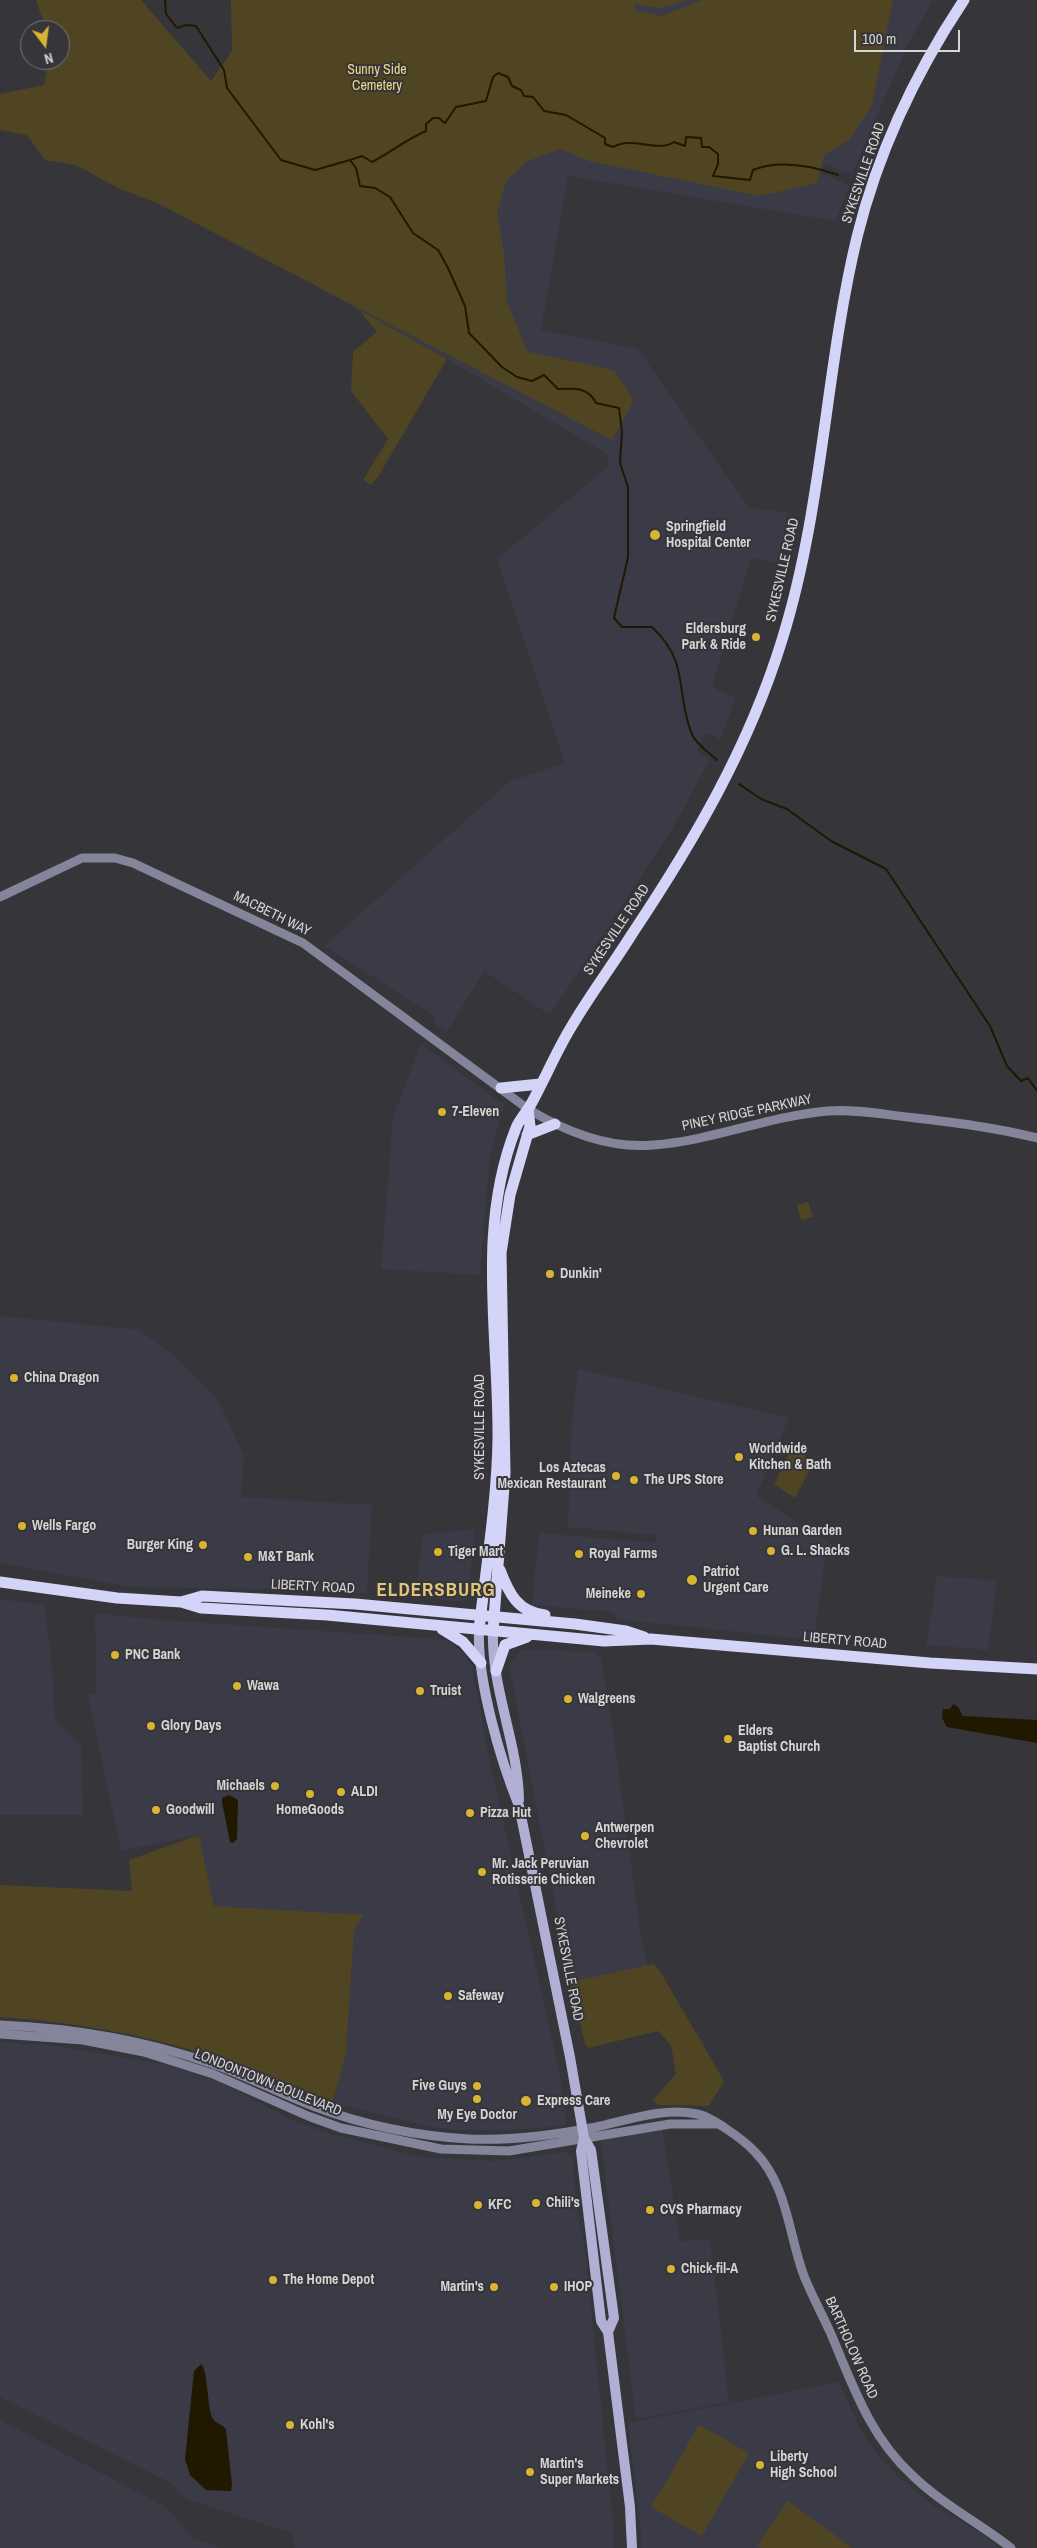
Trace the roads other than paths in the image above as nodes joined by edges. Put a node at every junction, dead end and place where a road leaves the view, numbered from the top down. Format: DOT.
graph roads {
  1 [pos="964,0"];
  2 [pos="0,896"];
  3 [pos="540,1084"];
  4 [pos="501,1088"];
  5 [pos="528,1109"];
  6 [pos="555,1124"];
  7 [pos="527,1135"];
  8 [pos="1037,1138"];
  9 [pos="499,1566"];
  10 [pos="0,1582"];
  11 [pos="181,1602"];
  12 [pos="481,1616"];
  13 [pos="495,1617"];
  14 [pos="575,1624"];
  15 [pos="436,1626"];
  16 [pos="479,1630"];
  17 [pos="494,1631"];
  18 [pos="537,1635"];
  19 [pos="650,1639"];
  20 [pos="481,1663"];
  21 [pos="1037,1669"];
  22 [pos="496,1671"];
  23 [pos="519,1806"];
  24 [pos="0,2025"];
  25 [pos="0,2034"];
  26 [pos="691,2113"];
  27 [pos="716,2124"];
  28 [pos="651,2126"];
  29 [pos="583,2134"];
  30 [pos="632,2548"];
  31 [pos="1011,2548"];
  1 -- 3 [label="main road, SYKESVILLE ROAD"];
  2 -- 4 [label="street, MACBETH WAY"];
  3 -- 4 [label="main road"];
  3 -- 5 [label="main road, SYKESVILLE ROAD"];
  4 -- 5 [label="street, MACBETH WAY"];
  5 -- 6 [label="street, PINEY RIDGE PARKWAY"];
  5 -- 7 [label="main road, SYKESVILLE ROAD"];
  5 -- 12 [label="main road, SYKESVILLE ROAD"];
  6 -- 7 [label="main road"];
  6 -- 8 [label="street, PINEY RIDGE PARKWAY"];
  7 -- 9 [label="main road, SYKESVILLE ROAD"];
  9 -- 13 [label="main road, SYKESVILLE ROAD"];
  9 -- 14 [label="main road"];
  10 -- 11 [label="main road, LIBERTY ROAD"];
  11 -- 12 [label="main road, LIBERTY ROAD"];
  11 -- 15 [label="main road, LIBERTY ROAD"];
  12 -- 13 [label="main road, LIBERTY ROAD"];
  12 -- 16 [label="main road, SYKESVILLE ROAD"];
  13 -- 14 [label="main road, LIBERTY ROAD"];
  13 -- 17 [label="main road, SYKESVILLE ROAD"];
  14 -- 19 [label="main road, LIBERTY ROAD"];
  15 -- 16 [label="main road, LIBERTY ROAD"];
  15 -- 20 [label="main road"];
  16 -- 17 [label="main road, LIBERTY ROAD"];
  16 -- 20 [label="main road, SYKESVILLE ROAD"];
  17 -- 18 [label="main road, LIBERTY ROAD"];
  17 -- 22 [label="main road, SYKESVILLE ROAD"];
  18 -- 19 [label="main road, LIBERTY ROAD"];
  18 -- 22 [label="main road"];
  19 -- 21 [label="main road, LIBERTY ROAD"];
  20 -- 23 [label="main road, SYKESVILLE ROAD"];
  22 -- 23 [label="main road, SYKESVILLE ROAD"];
  23 -- 29 [label="main road, SYKESVILLE ROAD"];
  24 -- 29 [label="street, LONDONTOWN BOULEVARD"];
  25 -- 29 [label="street, LONDONTOWN BOULEVARD"];
  26 -- 27 [label="street, BARTHOLOW ROAD"];
  26 -- 28 [label="street"];
  26 -- 29 [label="street, BARTHOLOW ROAD"];
  27 -- 28 [label="street, BARTHOLOW ROAD"];
  27 -- 31 [label="street, BARTHOLOW ROAD"];
  28 -- 29 [label="street, BARTHOLOW ROAD"];
  29 -- 30 [label="main road, SYKESVILLE ROAD"];
}
